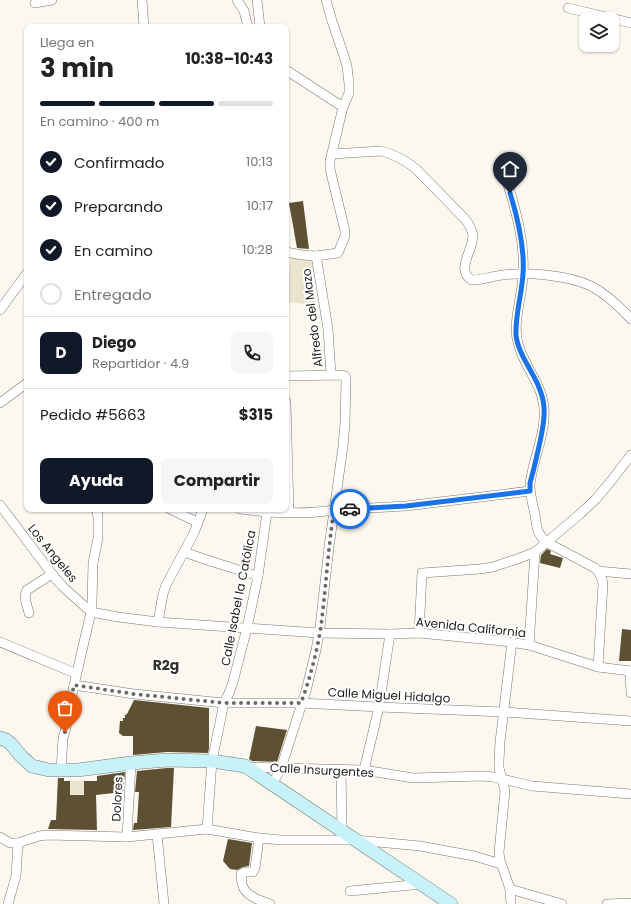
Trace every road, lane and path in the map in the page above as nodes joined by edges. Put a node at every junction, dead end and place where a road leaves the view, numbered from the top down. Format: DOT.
graph roads {
  1 [pos="52,0"];
  2 [pos="142,0"];
  3 [pos="237,0"];
  4 [pos="257,0"];
  5 [pos="326,0"];
  6 [pos="35,3"];
  7 [pos="568,8"];
  8 [pos="631,23"];
  9 [pos="144,24"];
  10 [pos="247,24"];
  11 [pos="260,24"];
  12 [pos="289,72"];
  13 [pos="344,107"];
  14 [pos="332,154"];
  15 [pos="507,181"];
  16 [pos="289,253"];
  17 [pos="316,256"];
  18 [pos="524,274"];
  19 [pos="24,277"];
  20 [pos="0,310"];
  21 [pos="631,319"];
  22 [pos="331,375"];
  23 [pos="289,376"];
  24 [pos="24,385"];
  25 [pos="0,403"];
  26 [pos="631,455"];
  27 [pos="530,491"];
  28 [pos="0,504"];
  29 [pos="334,510"];
  30 [pos="97,512"];
  31 [pos="176,512"];
  32 [pos="202,512"];
  33 [pos="267,512"];
  34 [pos="289,512"];
  35 [pos="197,522"];
  36 [pos="546,542"];
  37 [pos="184,552"];
  38 [pos="535,552"];
  39 [pos="598,571"];
  40 [pos="52,574"];
  41 [pos="631,574"];
  42 [pos="258,576"];
  43 [pos="91,612"];
  44 [pos="29,613"];
  45 [pos="158,622"];
  46 [pos="247,628"];
  47 [pos="319,633"];
  48 [pos="420,633"];
  49 [pos="390,634"];
  50 [pos="0,642"];
  51 [pos="512,642"];
  52 [pos="529,645"];
  53 [pos="598,667"];
  54 [pos="630,671"];
  55 [pos="77,674"];
  56 [pos="74,685"];
  57 [pos="631,693"];
  58 [pos="224,703"];
  59 [pos="301,703"];
  60 [pos="379,707"];
  61 [pos="504,712"];
  62 [pos="631,721"];
  63 [pos="0,738"];
  64 [pos="212,761"];
  65 [pos="131,763"];
  66 [pos="245,766"];
  67 [pos="281,768"];
  68 [pos="61,770"];
  69 [pos="341,770"];
  70 [pos="364,770"];
  71 [pos="502,779"];
  72 [pos="272,785"];
  73 [pos="631,794"];
  74 [pos="207,829"];
  75 [pos="342,830"];
  76 [pos="157,834"];
  77 [pos="0,837"];
  78 [pos="127,837"];
  79 [pos="259,838"];
  80 [pos="356,840"];
  81 [pos="18,844"];
  82 [pos="501,864"];
  83 [pos="422,884"];
  84 [pos="510,889"];
  85 [pos="350,891"];
  86 [pos="8,904"];
  87 [pos="164,904"];
  88 [pos="270,904"];
  89 [pos="452,904"];
  90 [pos="511,904"];
  91 [pos="562,904"];
  92 [pos="607,904"];
  93 [pos="631,904"];
  1 -- 6 [label="street"];
  2 -- 9 [label="street"];
  3 -- 10 [label="street"];
  4 -- 11 [label="street"];
  5 -- 13 [label="street, Alfredo del Mazo"];
  7 -- 8 [label="street"];
  12 -- 13 [label="street"];
  13 -- 14 [label="street, Alfredo del Mazo"];
  14 -- 17 [label="street, Alfredo del Mazo"];
  14 -- 18 [label="street"];
  15 -- 18 [label="street"];
  16 -- 17 [label="street"];
  17 -- 22 [label="street, Alfredo del Mazo"];
  18 -- 21 [label="street"];
  18 -- 27 [label="street"];
  19 -- 20 [label="street"];
  22 -- 23 [label="street"];
  22 -- 29 [label="street"];
  24 -- 25 [label="street"];
  26 -- 36 [label="street"];
  27 -- 29 [label="street"];
  27 -- 36 [label="street"];
  28 -- 40 [label="street, Los Angeles"];
  29 -- 34 [label="street"];
  29 -- 47 [label="street"];
  30 -- 43 [label="street"];
  31 -- 35 [label="street"];
  32 -- 35 [label="street"];
  33 -- 34 [label="street"];
  33 -- 42 [label="street, Calle Isabel la Católica"];
  35 -- 37 [label="street"];
  36 -- 38 [label="street"];
  36 -- 39 [label="street"];
  37 -- 42 [label="street"];
  37 -- 45 [label="street"];
  38 -- 48 [label="street"];
  38 -- 52 [label="street"];
  39 -- 41 [label="street"];
  39 -- 53 [label="street"];
  40 -- 43 [label="street, Los Angeles"];
  40 -- 44 [label="street"];
  42 -- 46 [label="street, Calle Isabel la Católica"];
  43 -- 45 [label="street, Avenida California"];
  43 -- 55 [label="street"];
  45 -- 46 [label="street, Avenida California"];
  46 -- 47 [label="street, Avenida California"];
  46 -- 58 [label="street, Calle Isabel la Católica"];
  47 -- 49 [label="street, Avenida California"];
  47 -- 59 [label="street"];
  48 -- 49 [label="street, Avenida California"];
  48 -- 51 [label="street, Avenida California"];
  49 -- 60 [label="street"];
  50 -- 55 [label="street"];
  51 -- 52 [label="street, Avenida California"];
  51 -- 61 [label="street"];
  52 -- 53 [label="street, Avenida California"];
  53 -- 54 [label="street, Avenida California"];
  54 -- 57 [label="street"];
  55 -- 56 [label="street"];
  56 -- 58 [label="street, Calle Miguel Hidalgo"];
  56 -- 68 [label="street"];
  58 -- 59 [label="street, Calle Miguel Hidalgo"];
  58 -- 64 [label="street, Calle Isabel la Católica"];
  59 -- 60 [label="street, Calle Miguel Hidalgo"];
  59 -- 67 [label="street"];
  60 -- 61 [label="street, Calle Miguel Hidalgo"];
  60 -- 70 [label="street"];
  61 -- 62 [label="street, Calle Miguel Hidalgo"];
  61 -- 71 [label="street"];
  63 -- 68 [label="main road, Calle Insurgentes"];
  64 -- 65 [label="main road, Calle Insurgentes"];
  64 -- 66 [label="main road, Calle Insurgentes"];
  64 -- 74 [label="street, Calle Isabel la Católica"];
  65 -- 68 [label="main road, Calle Insurgentes"];
  65 -- 78 [label="street, Dolores"];
  66 -- 67 [label="street, Calle Insurgentes"];
  66 -- 72 [label="main road"];
  67 -- 69 [label="street, Calle Insurgentes"];
  67 -- 72 [label="street"];
  69 -- 70 [label="street, Calle Insurgentes"];
  69 -- 75 [label="street"];
  70 -- 71 [label="street, Calle Insurgentes"];
  71 -- 73 [label="street, Calle Insurgentes"];
  71 -- 82 [label="street"];
  72 -- 75 [label="main road"];
  74 -- 76 [label="street"];
  74 -- 79 [label="street"];
  75 -- 80 [label="main road"];
  76 -- 78 [label="street"];
  76 -- 87 [label="street"];
  77 -- 81 [label="street"];
  78 -- 81 [label="street"];
  79 -- 80 [label="street"];
  79 -- 88 [label="street"];
  80 -- 82 [label="street"];
  80 -- 83 [label="main road"];
  81 -- 86 [label="street"];
  82 -- 84 [label="street"];
  83 -- 85 [label="street"];
  83 -- 89 [label="main road"];
  84 -- 90 [label="street"];
  84 -- 91 [label="street"];
  92 -- 93 [label="street"];
}
